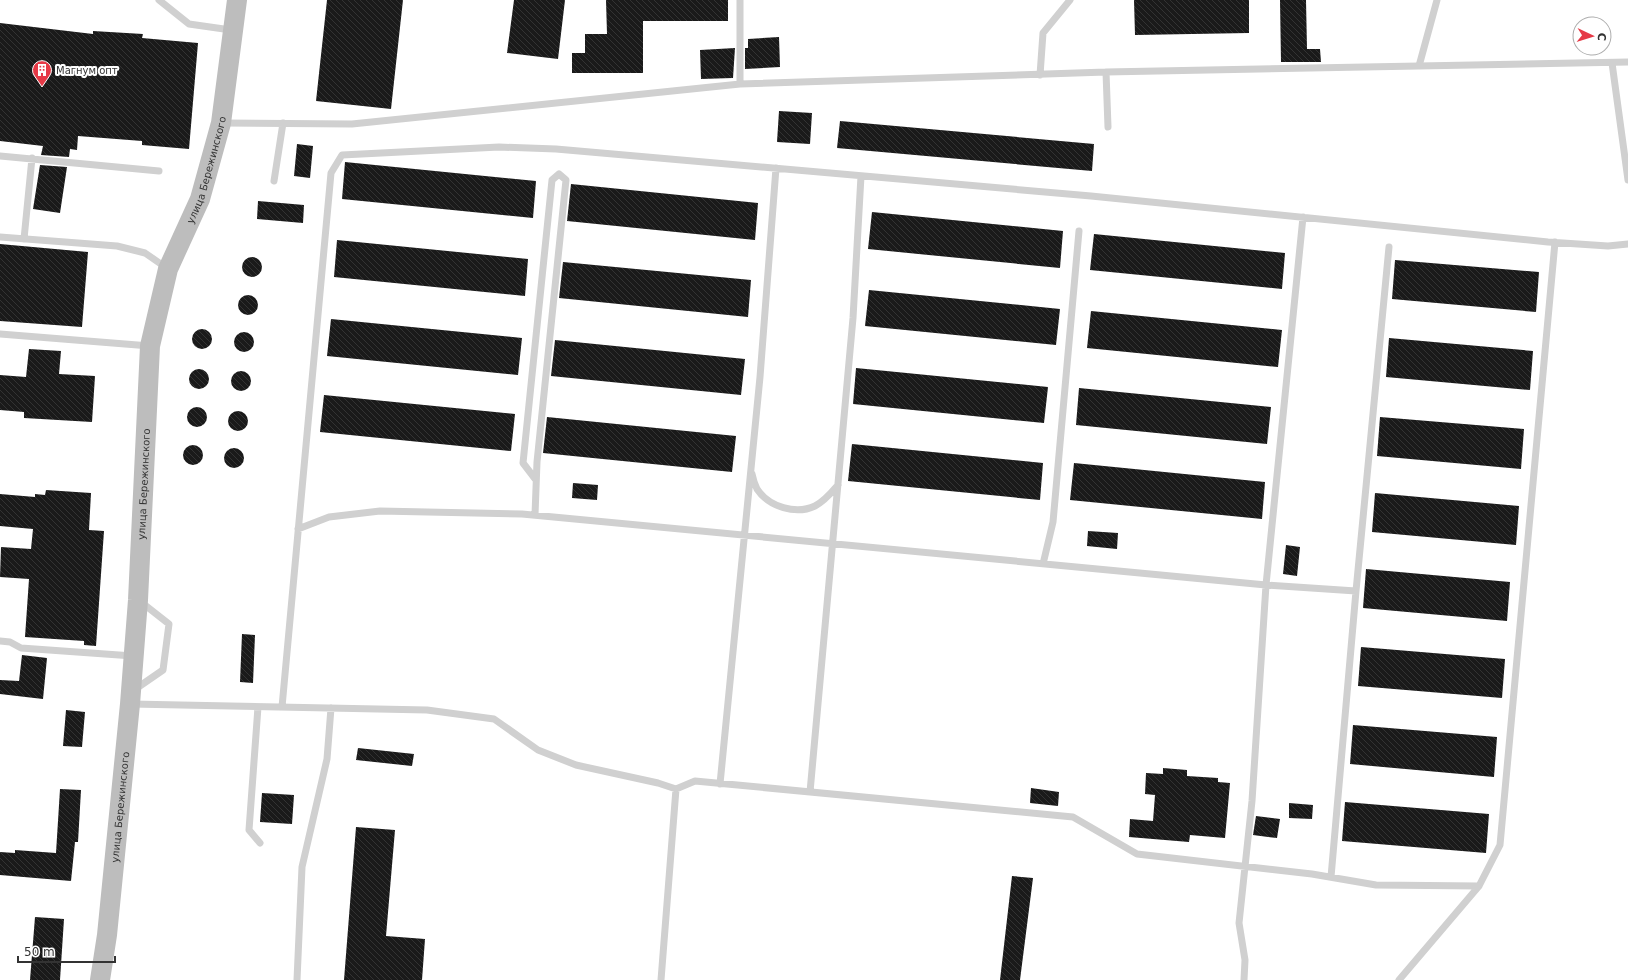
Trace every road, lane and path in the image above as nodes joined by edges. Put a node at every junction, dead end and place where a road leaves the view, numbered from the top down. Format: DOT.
graph roads {
  1 [pos="159,0"];
  2 [pos="237,0"];
  3 [pos="740,0"];
  4 [pos="1070,0"];
  5 [pos="1437,0"];
  6 [pos="233,31"];
  7 [pos="1628,62"];
  8 [pos="1612,63"];
  9 [pos="1419,66"];
  10 [pos="1106,72"];
  11 [pos="1040,75"];
  12 [pos="740,84"];
  13 [pos="283,123"];
  14 [pos="221,124"];
  15 [pos="1108,127"];
  16 [pos="0,156"];
  17 [pos="32,158"];
  18 [pos="776,168"];
  19 [pos="159,170"];
  20 [pos="861,176"];
  21 [pos="1628,180"];
  22 [pos="274,181"];
  23 [pos="1303,217"];
  24 [pos="1079,231"];
  25 [pos="0,237"];
  26 [pos="24,239"];
  27 [pos="1555,242"];
  28 [pos="1628,244"];
  29 [pos="1389,247"];
  30 [pos="168,269"];
  31 [pos="0,334"];
  32 [pos="150,346"];
  33 [pos="751,472"];
  34 [pos="536,480"];
  35 [pos="838,485"];
  36 [pos="535,515"];
  37 [pos="298,529"];
  38 [pos="745,535"];
  39 [pos="833,543"];
  40 [pos="1043,564"];
  41 [pos="1266,585"];
  42 [pos="1356,591"];
  43 [pos="138,600"];
  44 [pos="0,641"];
  45 [pos="133,656"];
  46 [pos="130,698"];
  47 [pos="258,707"];
  48 [pos="282,707"];
  49 [pos="331,708"];
  50 [pos="720,784"];
  51 [pos="676,789"];
  52 [pos="810,792"];
  53 [pos="260,843"];
  54 [pos="1245,866"];
  55 [pos="1331,878"];
  56 [pos="1479,886"];
  57 [pos="100,980"];
  58 [pos="297,980"];
  59 [pos="662,980"];
  60 [pos="1244,980"];
  61 [pos="1400,980"];
  1 -- 6 [label="lane"];
  2 -- 6 [label="main road, улица Бережинского"];
  3 -- 12 [label="lane"];
  4 -- 11 [label="lane"];
  5 -- 9 [label="lane"];
  6 -- 14 [label="main road, улица Бережинского"];
  7 -- 8 [label="lane"];
  8 -- 9 [label="lane"];
  8 -- 21 [label="lane"];
  9 -- 10 [label="lane"];
  10 -- 11 [label="lane"];
  10 -- 15 [label="lane"];
  11 -- 12 [label="lane"];
  12 -- 13 [label="lane"];
  13 -- 14 [label="lane"];
  13 -- 22 [label="lane"];
  14 -- 30 [label="main road, улица Бережинского"];
  16 -- 17 [label="lane"];
  17 -- 19 [label="lane"];
  17 -- 26 [label="lane"];
  18 -- 20 [label="lane"];
  18 -- 33 [label="lane"];
  18 -- 37 [label="lane"];
  20 -- 23 [label="lane"];
  20 -- 35 [label="lane"];
  23 -- 27 [label="lane"];
  23 -- 41 [label="lane"];
  24 -- 40 [label="lane"];
  25 -- 26 [label="lane"];
  26 -- 30 [label="lane"];
  27 -- 28 [label="lane"];
  27 -- 56 [label="lane"];
  29 -- 42 [label="lane"];
  30 -- 32 [label="main road, улица Бережинского"];
  31 -- 32 [label="lane"];
  32 -- 43 [label="main road, улица Бережинского"];
  33 -- 35 [label="lane"];
  33 -- 38 [label="lane"];
  34 -- 34 [label="lane"];
  34 -- 36 [label="lane"];
  35 -- 39 [label="lane"];
  36 -- 37 [label="lane"];
  36 -- 38 [label="lane"];
  37 -- 48 [label="lane"];
  38 -- 39 [label="lane"];
  38 -- 50 [label="lane"];
  39 -- 40 [label="lane"];
  39 -- 52 [label="lane"];
  40 -- 41 [label="lane"];
  41 -- 42 [label="lane"];
  41 -- 54 [label="lane"];
  42 -- 55 [label="lane"];
  43 -- 45 [label="main road, улица Бережинского"];
  43 -- 46 [label="lane"];
  44 -- 45 [label="lane"];
  45 -- 46 [label="main road, улица Бережинского"];
  46 -- 47 [label="lane"];
  46 -- 57 [label="main road, улица Бережинского"];
  47 -- 48 [label="lane"];
  47 -- 53 [label="lane"];
  48 -- 49 [label="lane"];
  49 -- 51 [label="lane"];
  49 -- 58 [label="lane"];
  50 -- 51 [label="lane"];
  50 -- 52 [label="lane"];
  51 -- 59 [label="lane"];
  52 -- 54 [label="lane"];
  54 -- 55 [label="lane"];
  54 -- 60 [label="lane"];
  55 -- 56 [label="lane"];
  56 -- 61 [label="lane"];
}
